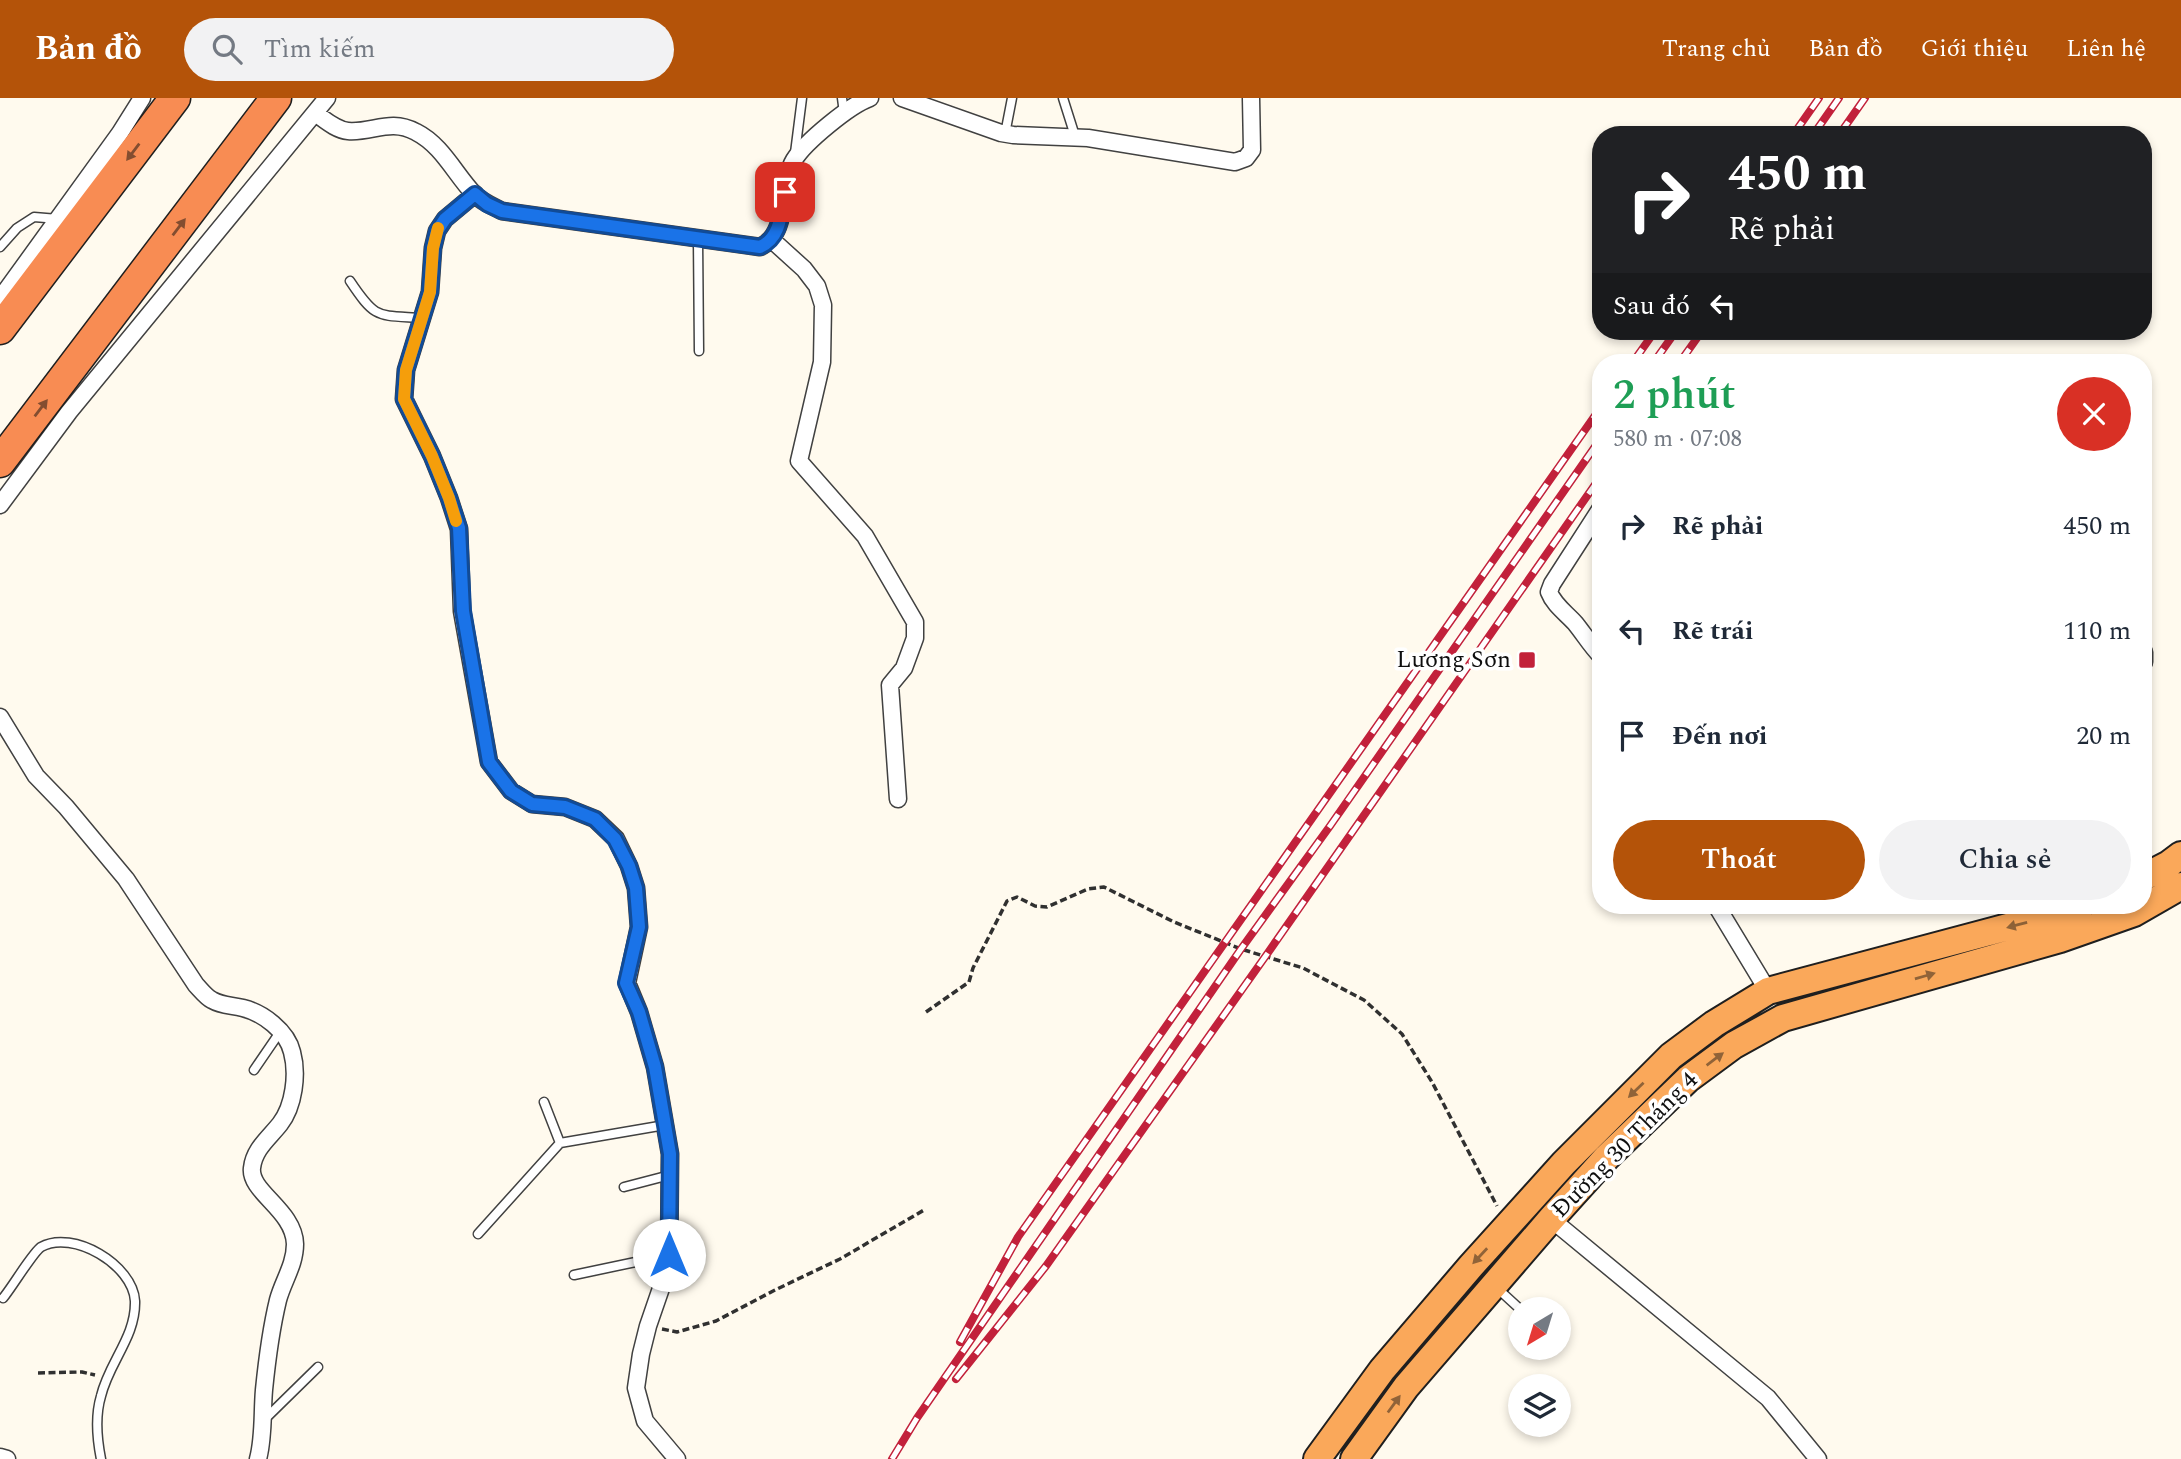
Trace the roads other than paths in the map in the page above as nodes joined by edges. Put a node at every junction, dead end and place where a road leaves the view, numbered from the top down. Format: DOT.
graph roads {
  1 [pos="142,98"];
  2 [pos="175,98"];
  3 [pos="276,98"];
  4 [pos="802,98"];
  5 [pos="870,98"];
  6 [pos="902,98"];
  7 [pos="1012,98"];
  8 [pos="1063,98"];
  9 [pos="1251,98"];
  10 [pos="317,104"];
  11 [pos="843,106"];
  12 [pos="1005,134"];
  13 [pos="1075,136"];
  14 [pos="794,159"];
  15 [pos="475,194"];
  16 [pos="58,219"];
  17 [pos="698,239"];
  18 [pos="772,240"];
  19 [pos="0,247"];
  20 [pos="350,281"];
  21 [pos="0,299"];
  22 [pos="422,318"];
  23 [pos="0,329"];
  24 [pos="699,351"];
  25 [pos="0,463"];
  26 [pos="0,505"];
  27 [pos="1592,522"];
  28 [pos="1592,647"];
  29 [pos="0,717"];
  30 [pos="898,799"];
  31 [pos="2181,855"];
  32 [pos="2152,873"];
  33 [pos="2181,886"];
  34 [pos="2152,903"];
  35 [pos="1721,914"];
  36 [pos="2054,914"];
  37 [pos="2131,914"];
  38 [pos="1768,992"];
  39 [pos="1783,1018"];
  40 [pos="281,1031"];
  41 [pos="254,1070"];
  42 [pos="544,1102"];
  43 [pos="665,1125"];
  44 [pos="560,1143"];
  45 [pos="670,1175"];
  46 [pos="624,1186"];
  47 [pos="1551,1219"];
  48 [pos="478,1234"];
  49 [pos="669,1255"];
  50 [pos="574,1275"];
  51 [pos="1495,1285"];
  52 [pos="3,1298"];
  53 [pos="1508,1298"];
  54 [pos="318,1367"];
  55 [pos="263,1421"];
  56 [pos="0,1457"];
  57 [pos="7,1459"];
  58 [pos="101,1459"];
  59 [pos="258,1459"];
  60 [pos="677,1459"];
  61 [pos="1317,1459"];
  62 [pos="1354,1459"];
  63 [pos="1818,1459"];
  1 -- 16 [label="street"];
  2 -- 23 [label="highway, one-way"];
  25 -- 3 [label="highway, one-way"];
  4 -- 14 [label="lane"];
  5 -- 11 [label="street"];
  6 -- 12 [label="street"];
  7 -- 12 [label="lane"];
  8 -- 13 [label="lane"];
  9 -- 13 [label="street"];
  10 -- 15 [label="street"];
  10 -- 26 [label="street"];
  11 -- 14 [label="street"];
  12 -- 13 [label="street"];
  14 -- 18 [label="street"];
  15 -- 17 [label="street"];
  15 -- 22 [label="street"];
  16 -- 19 [label="lane"];
  16 -- 21 [label="street"];
  17 -- 18 [label="street"];
  17 -- 24 [label="lane"];
  18 -- 30 [label="street"];
  20 -- 22 [label="lane"];
  22 -- 43 [label="street"];
  27 -- 28 [label="street"];
  29 -- 40 [label="street"];
  31 -- 32 [label="highway"];
  34 -- 33 [label="highway, Đường 30 Tháng 4, one-way"];
  35 -- 38 [label="street"];
  36 -- 38 [label="highway, Đường 30 Tháng 4, one-way"];
  39 -- 37 [label="highway, Đường 30 Tháng 4, one-way"];
  38 -- 39 [label="highway"];
  38 -- 61 [label="highway, Đường 30 Tháng 4, one-way"];
  47 -- 39 [label="highway, Đường 30 Tháng 4, one-way"];
  40 -- 41 [label="lane"];
  40 -- 55 [label="street"];
  42 -- 44 [label="lane"];
  43 -- 44 [label="lane"];
  43 -- 45 [label="street"];
  44 -- 48 [label="lane"];
  45 -- 46 [label="lane"];
  45 -- 49 [label="street"];
  47 -- 51 [label="highway, Đường 30 Tháng 4"];
  47 -- 63 [label="street"];
  49 -- 50 [label="lane"];
  49 -- 60 [label="street"];
  51 -- 53 [label="lane"];
  62 -- 51 [label="highway, Đường 30 Tháng 4, one-way"];
  52 -- 58 [label="lane"];
  54 -- 55 [label="lane"];
  55 -- 59 [label="street"];
  56 -- 57 [label="street"];
}
